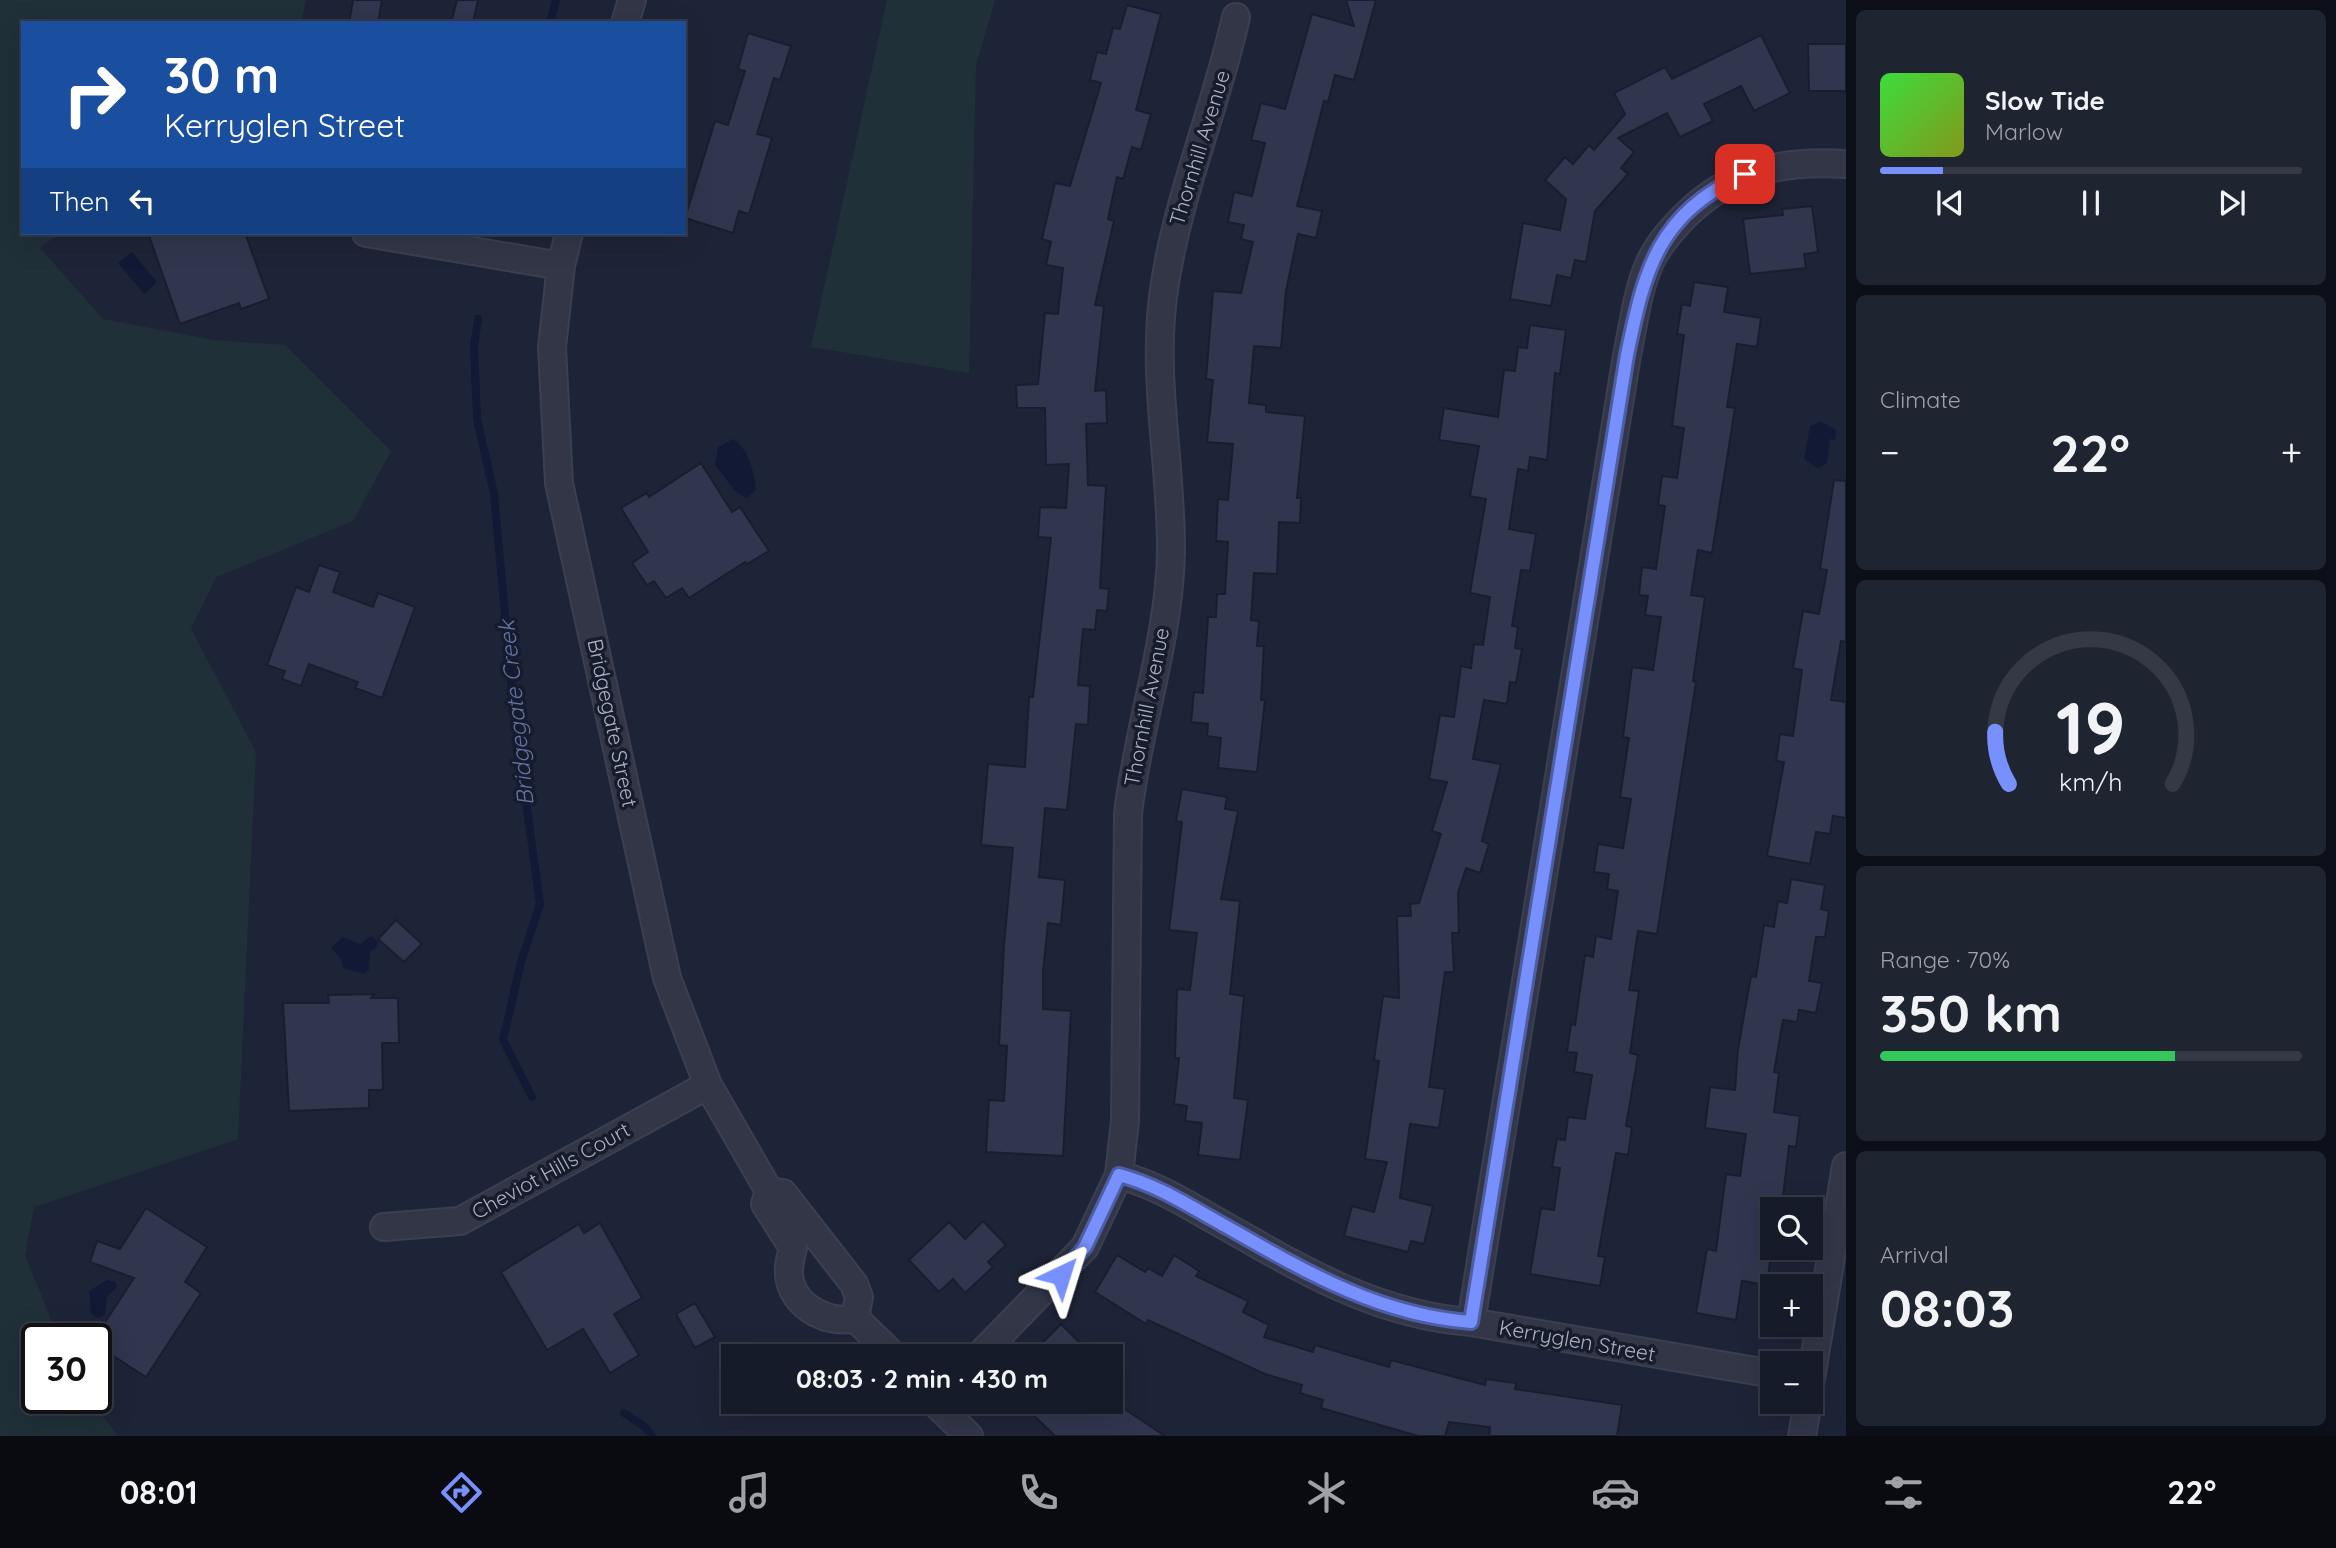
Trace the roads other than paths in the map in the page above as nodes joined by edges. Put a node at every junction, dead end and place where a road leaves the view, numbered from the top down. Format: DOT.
graph roads {
  1 [pos="632,0"];
  2 [pos="1236,18"];
  3 [pos="626,21"];
  4 [pos="1846,164"];
  5 [pos="378,235"];
  6 [pos="569,235"];
  7 [pos="561,266"];
  8 [pos="708,1085"];
  9 [pos="1846,1166"];
  10 [pos="1119,1175"];
  11 [pos="769,1191"];
  12 [pos="384,1227"];
  13 [pos="820,1243"];
  14 [pos="793,1248"];
  15 [pos="855,1318"];
  16 [pos="1471,1322"];
  17 [pos="882,1344"];
  18 [pos="991,1344"];
  19 [pos="1816,1351"];
  20 [pos="1760,1372"];
  21 [pos="946,1414"];
  22 [pos="1806,1414"];
  23 [pos="969,1436"];
  24 [pos="1802,1436"];
  1 -- 3 [label="street"];
  2 -- 10 [label="street, Thornhill Avenue"];
  4 -- 16 [label="street"];
  5 -- 7 [label="street"];
  6 -- 7 [label="street, Bridgegate Street"];
  7 -- 8 [label="street, Bridgegate Street"];
  8 -- 11 [label="street, Bridgegate Street"];
  8 -- 12 [label="street, Cheviot Hills Court"];
  9 -- 19 [label="street"];
  10 -- 16 [label="street, Kerryglen Street"];
  10 -- 18 [label="street, Thornhill Avenue"];
  11 -- 13 [label="street, Bridgegate Street"];
  11 -- 14 [label="street, Bridgegate Street"];
  13 -- 14 [label="street"];
  13 -- 15 [label="street, Bridgegate Street"];
  14 -- 15 [label="street"];
  15 -- 17 [label="street"];
  16 -- 20 [label="street, Kerryglen Street"];
  21 -- 23 [label="street"];
  22 -- 24 [label="street"];
}
